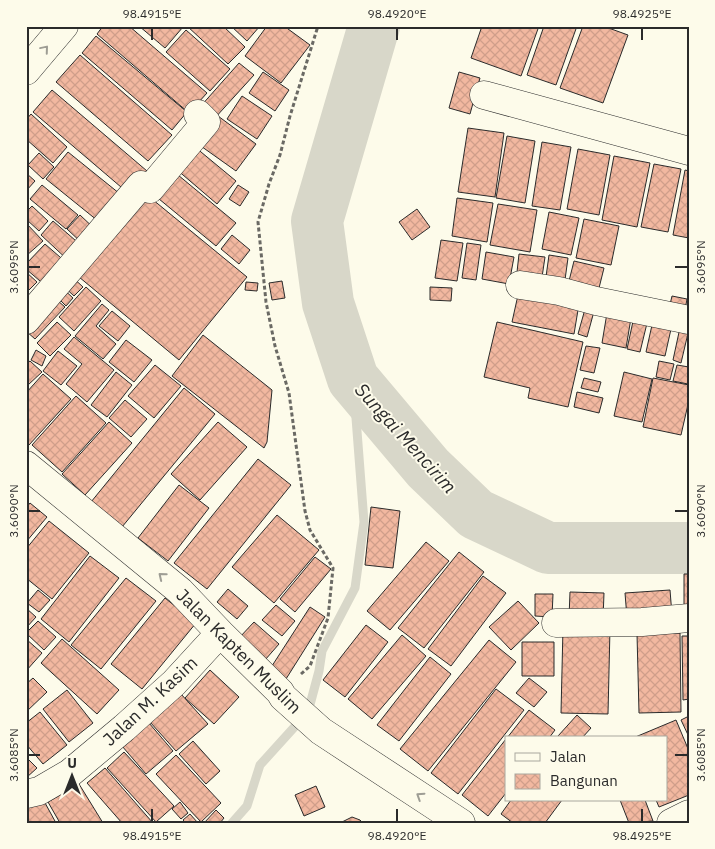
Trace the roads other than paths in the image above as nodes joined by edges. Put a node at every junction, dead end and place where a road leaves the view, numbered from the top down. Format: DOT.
graph roads {
  1 [pos="64,26"];
  2 [pos="26,71"];
  3 [pos="484,95"];
  4 [pos="198,114"];
  5 [pos="689,152"];
  6 [pos="520,284"];
  7 [pos="26,320"];
  8 [pos="689,320"];
  9 [pos="26,466"];
  10 [pos="689,618"];
  11 [pos="556,623"];
  12 [pos="220,633"];
  13 [pos="26,794"];
  14 [pos="689,814"];
  15 [pos="461,823"];
  16 [pos="671,823"];
  2 -- 1 [label="street, one-way"];
  3 -- 5 [label="street"];
  4 -- 7 [label="street"];
  6 -- 8 [label="street"];
  12 -- 9 [label="street, Jalan Kapten Muslim, one-way"];
  10 -- 11 [label="street"];
  12 -- 13 [label="street, Jalan M. Kasim"];
  15 -- 12 [label="street, Jalan Kapten Muslim, one-way"];
  14 -- 16 [label="street"];
}
